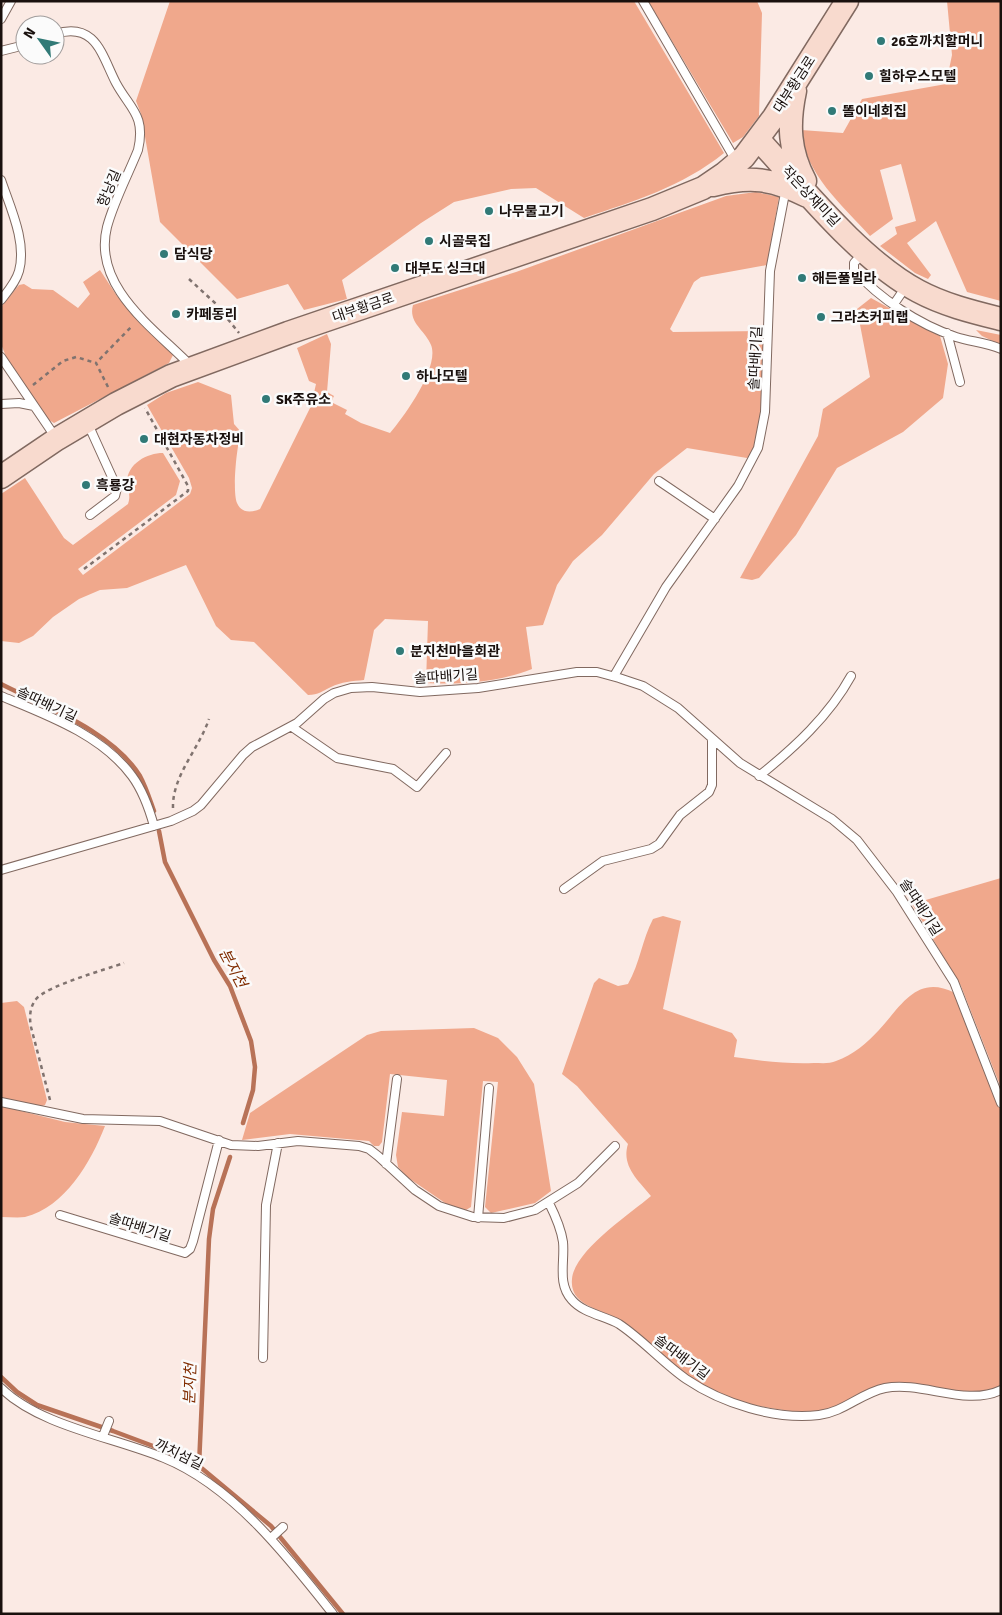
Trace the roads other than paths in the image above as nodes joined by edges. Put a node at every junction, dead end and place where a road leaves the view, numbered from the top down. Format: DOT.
graph roads {
  1 [pos="11,1"];
  2 [pos="643,1"];
  3 [pos="847,1"];
  4 [pos="1,19"];
  5 [pos="65,32"];
  6 [pos="15,48"];
  7 [pos="1,51"];
  8 [pos="797,80"];
  9 [pos="758,139"];
  10 [pos="737,163"];
  11 [pos="1,180"];
  12 [pos="786,186"];
  13 [pos="703,188"];
  14 [pos="815,200"];
  15 [pos="864,252"];
  16 [pos="907,284"];
  17 [pos="1,300"];
  18 [pos="894,304"];
  19 [pos="1001,320"];
  20 [pos="947,333"];
  21 [pos="1001,349"];
  22 [pos="1,357"];
  23 [pos="192,368"];
  24 [pos="960,382"];
  25 [pos="1,404"];
  26 [pos="34,406"];
  27 [pos="87,422"];
  28 [pos="57,439"];
  29 [pos="1,477"];
  30 [pos="659,480"];
  31 [pos="90,515"];
  32 [pos="716,519"];
  33 [pos="614,676"];
  34 [pos="851,676"];
  35 [pos="1,696"];
  36 [pos="292,726"];
  37 [pos="712,740"];
  38 [pos="446,754"];
  39 [pos="759,776"];
  40 [pos="154,826"];
  41 [pos="1,870"];
  42 [pos="564,889"];
  43 [pos="398,1079"];
  44 [pos="489,1088"];
  45 [pos="1,1102"];
  46 [pos="1001,1102"];
  47 [pos="219,1140"];
  48 [pos="278,1143"];
  49 [pos="615,1146"];
  50 [pos="386,1164"];
  51 [pos="549,1203"];
  52 [pos="60,1215"];
  53 [pos="478,1218"];
  54 [pos="263,1358"];
  55 [pos="1,1388"];
  56 [pos="1001,1390"];
  57 [pos="109,1421"];
  58 [pos="103,1436"];
  59 [pos="283,1527"];
  60 [pos="271,1538"];
  61 [pos="333,1614"];
  1 -- 4 [label="lane"];
  2 -- 10 [label="lane"];
  3 -- 8 [label="main road, 대부황금로"];
  5 -- 23 [label="lane, 항낭길"];
  6 -- 7 [label="lane"];
  8 -- 9 [label="main road, 대부황금로"];
  8 -- 14 [label="main road"];
  9 -- 10 [label="main road, 대부황금로"];
  9 -- 14 [label="main road, 작은상재미길"];
  10 -- 13 [label="main road, 대부황금로"];
  11 -- 17 [label="lane"];
  12 -- 13 [label="main road"];
  12 -- 14 [label="main road"];
  12 -- 32 [label="lane, 솔따배기길"];
  13 -- 23 [label="main road, 대부황금로"];
  14 -- 15 [label="main road, 작은상재미길"];
  15 -- 16 [label="main road, 작은상재미길"];
  15 -- 18 [label="lane"];
  16 -- 18 [label="lane"];
  16 -- 19 [label="main road, 작은상재미길"];
  18 -- 20 [label="lane"];
  20 -- 21 [label="lane"];
  20 -- 24 [label="lane"];
  22 -- 26 [label="lane"];
  23 -- 27 [label="main road, 대부황금로"];
  25 -- 26 [label="lane"];
  26 -- 28 [label="lane"];
  27 -- 28 [label="main road, 대부황금로"];
  27 -- 31 [label="lane"];
  28 -- 29 [label="main road, 대부황금로"];
  30 -- 32 [label="lane"];
  32 -- 33 [label="lane, 솔따배기길"];
  33 -- 36 [label="lane, 솔따배기길"];
  33 -- 37 [label="lane, 솔따배기길"];
  34 -- 39 [label="lane"];
  35 -- 40 [label="lane, 솔따배기길"];
  36 -- 38 [label="lane"];
  36 -- 40 [label="lane, 솔따배기길"];
  37 -- 39 [label="lane, 솔따배기길"];
  37 -- 42 [label="lane"];
  39 -- 46 [label="lane, 솔따배기길"];
  40 -- 41 [label="lane, 솔따배기길"];
  43 -- 50 [label="lane"];
  44 -- 53 [label="lane"];
  45 -- 47 [label="lane"];
  47 -- 48 [label="lane"];
  47 -- 52 [label="lane, 솔따배기길"];
  48 -- 50 [label="lane"];
  48 -- 54 [label="lane"];
  49 -- 51 [label="lane"];
  50 -- 53 [label="lane"];
  51 -- 53 [label="lane"];
  51 -- 56 [label="lane, 솔따배기길"];
  55 -- 58 [label="lane, 까치섬길"];
  57 -- 58 [label="lane"];
  58 -- 60 [label="lane, 까치섬길"];
  59 -- 60 [label="lane"];
  60 -- 61 [label="lane, 까치섬길"];
}
